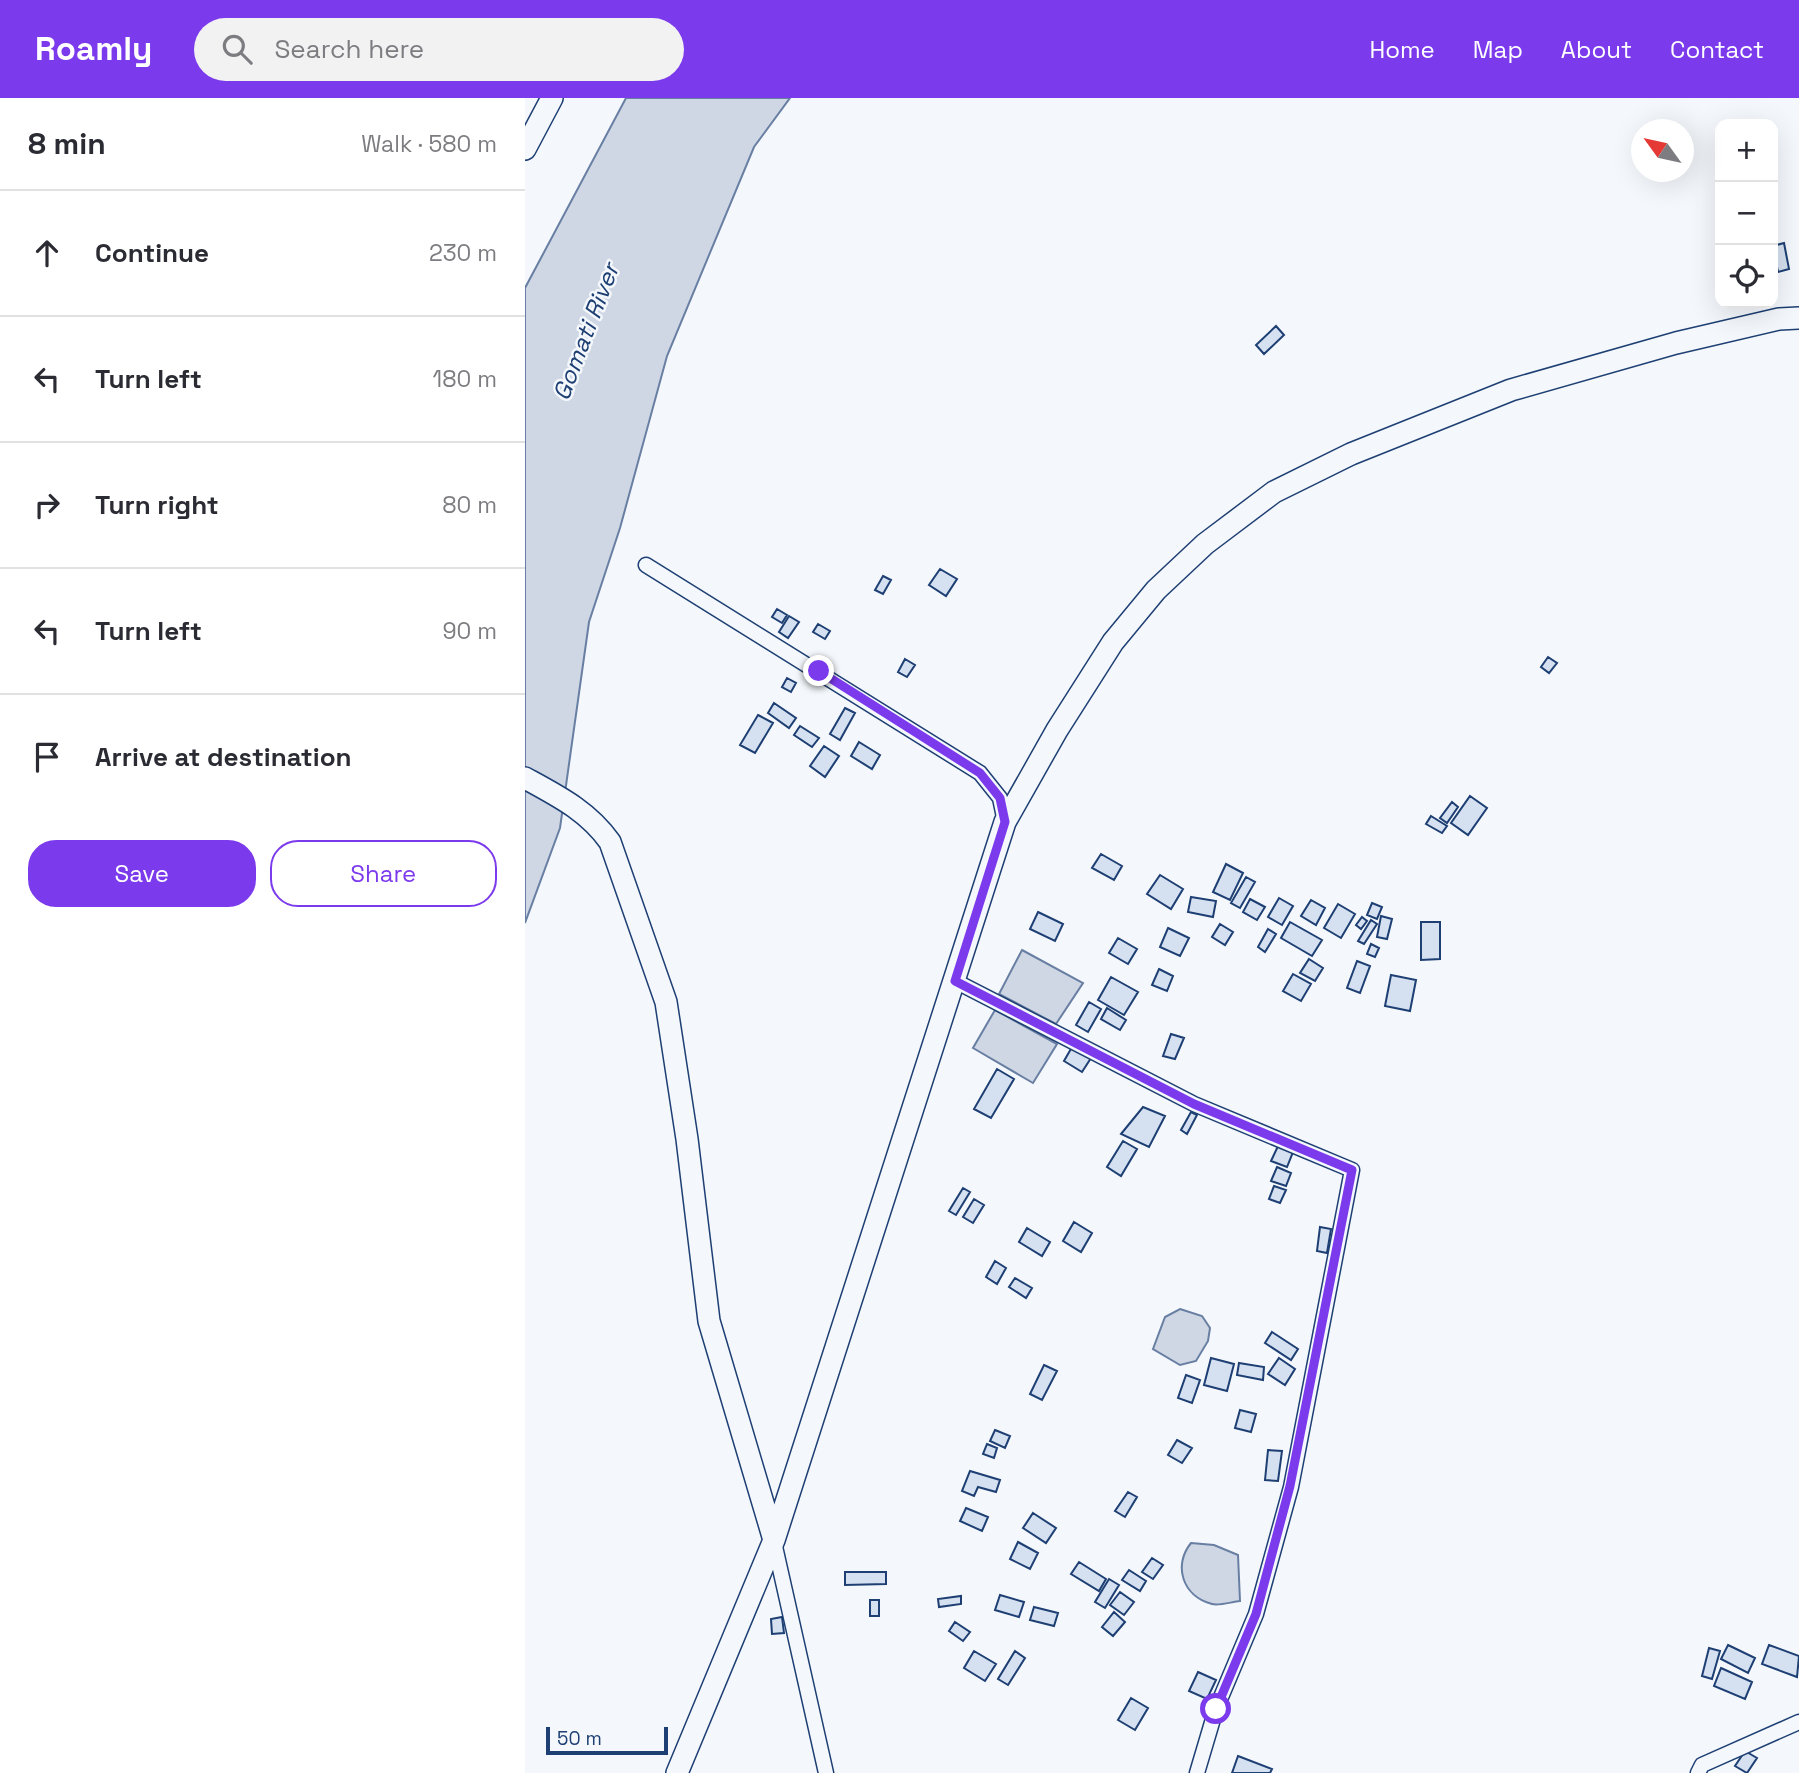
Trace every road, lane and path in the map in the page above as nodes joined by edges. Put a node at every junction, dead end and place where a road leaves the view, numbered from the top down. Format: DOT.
graph roads {
  1 [pos="552,98"];
  2 [pos="525,149"];
  3 [pos="1799,318"];
  4 [pos="646,565"];
  5 [pos="525,778"];
  6 [pos="1005,822"];
  7 [pos="955,981"];
  8 [pos="774,1540"];
  9 [pos="1799,1722"];
  10 [pos="677,1773"];
  11 [pos="826,1773"];
  12 [pos="1197,1773"];
  13 [pos="1698,1773"];
  1 -- 2 [label="street"];
  3 -- 6 [label="street"];
  4 -- 6 [label="street"];
  5 -- 8 [label="street"];
  6 -- 7 [label="street"];
  7 -- 8 [label="street"];
  7 -- 12 [label="street"];
  8 -- 10 [label="street"];
  8 -- 11 [label="street"];
  9 -- 13 [label="street"];
}
